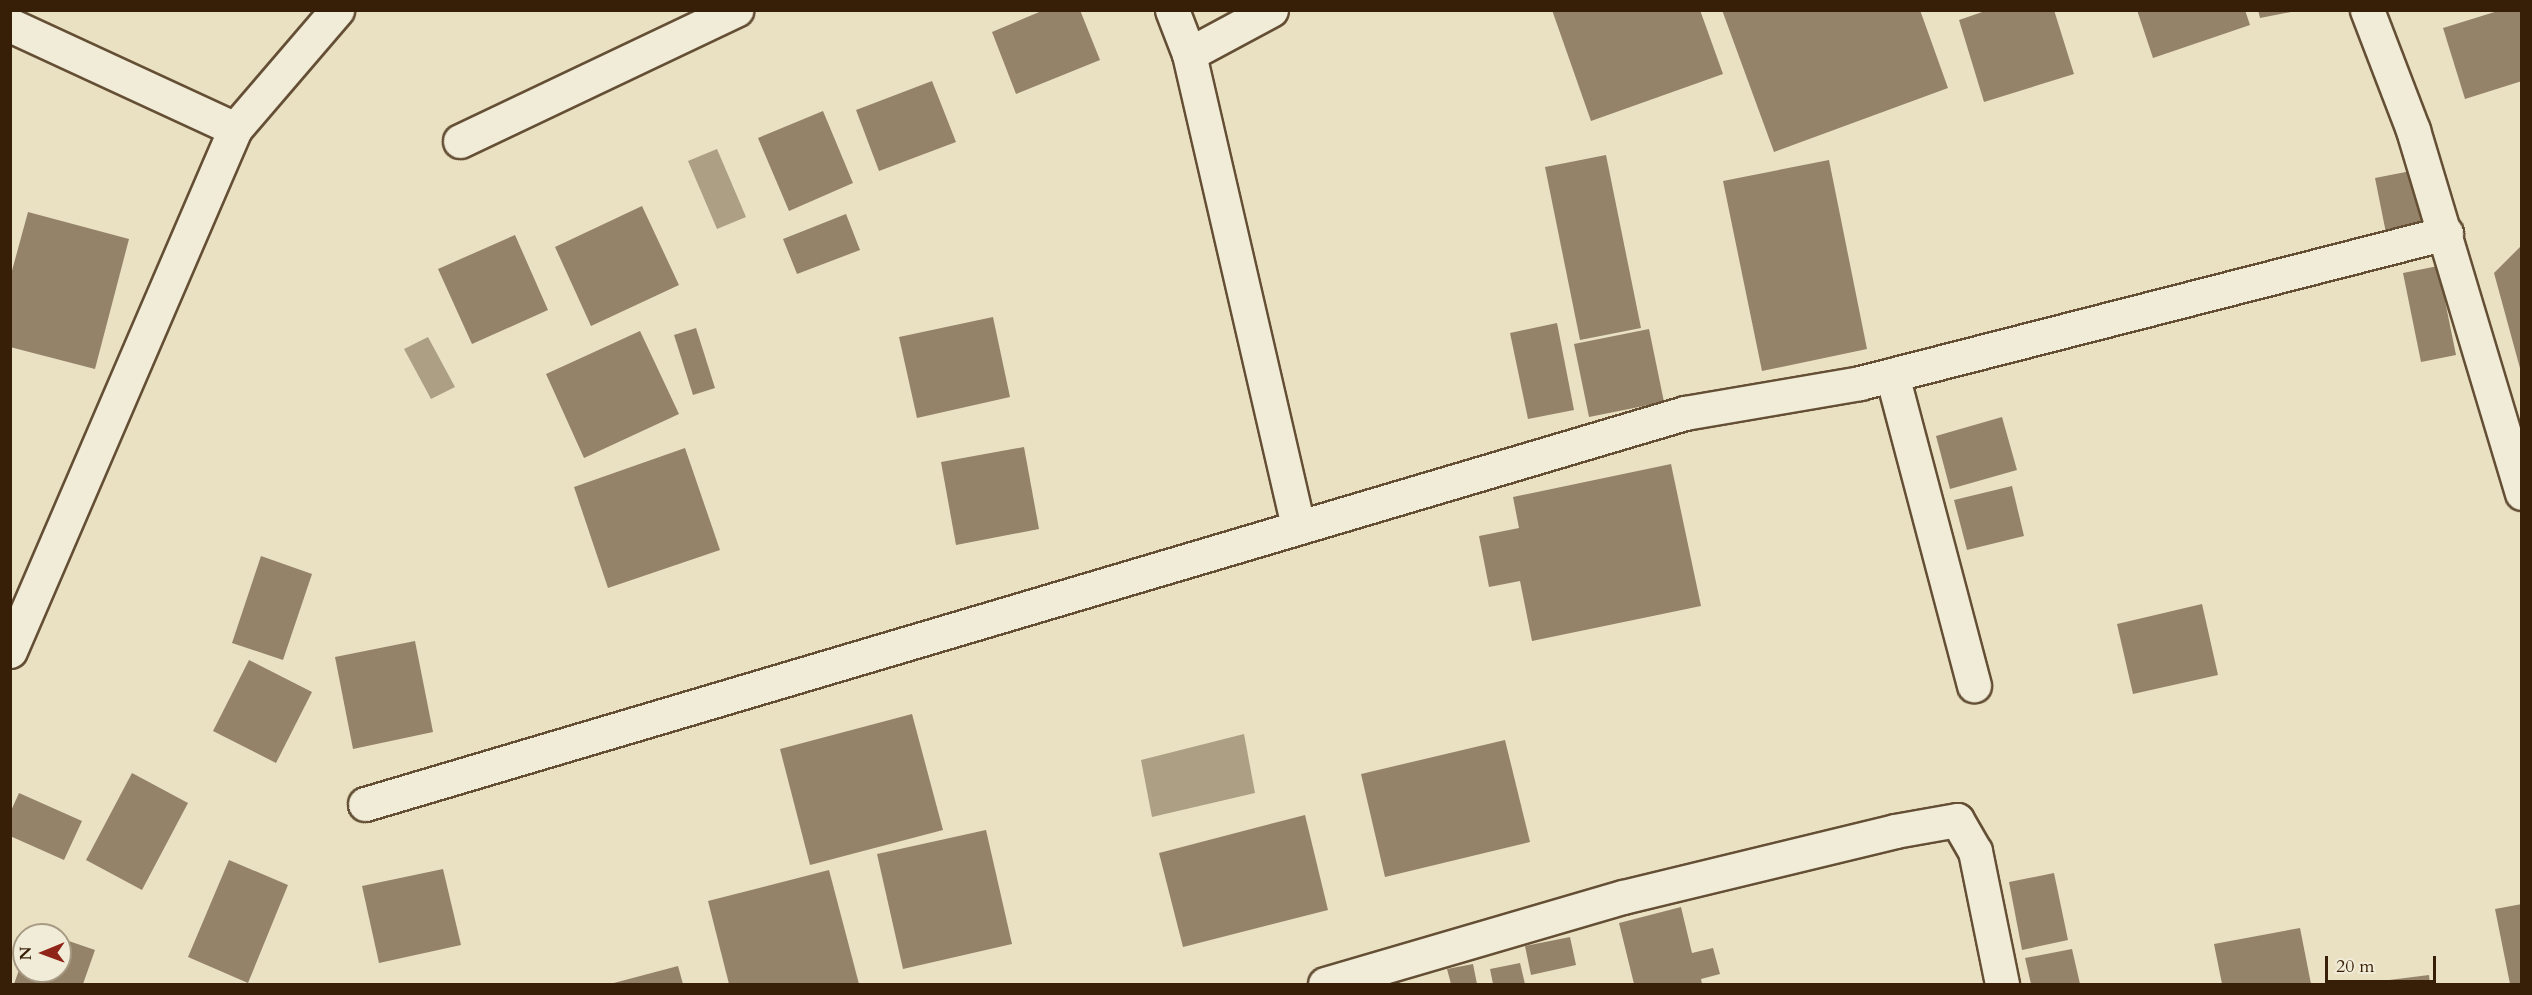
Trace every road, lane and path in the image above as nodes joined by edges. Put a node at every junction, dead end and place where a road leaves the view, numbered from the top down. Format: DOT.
graph roads {
  1 [pos="337,10"];
  2 [pos="736,10"];
  3 [pos="1172,10"];
  4 [pos="1271,10"];
  5 [pos="2367,10"];
  6 [pos="10,25"];
  7 [pos="1189,54"];
  8 [pos="235,129"];
  9 [pos="460,141"];
  10 [pos="2446,233"];
  11 [pos="1892,375"];
  12 [pos="2522,493"];
  13 [pos="1298,528"];
  14 [pos="10,651"];
  15 [pos="1974,685"];
  16 [pos="365,804"];
  17 [pos="1325,984"];
  18 [pos="2002,984"];
  1 -- 8 [label="street"];
  2 -- 9 [label="street"];
  3 -- 7 [label="street"];
  4 -- 7 [label="street"];
  5 -- 10 [label="street"];
  6 -- 8 [label="street"];
  7 -- 13 [label="street"];
  8 -- 14 [label="street"];
  10 -- 11 [label="street"];
  10 -- 12 [label="street"];
  11 -- 13 [label="street"];
  11 -- 15 [label="street"];
  13 -- 16 [label="street"];
  17 -- 18 [label="street"];
}
